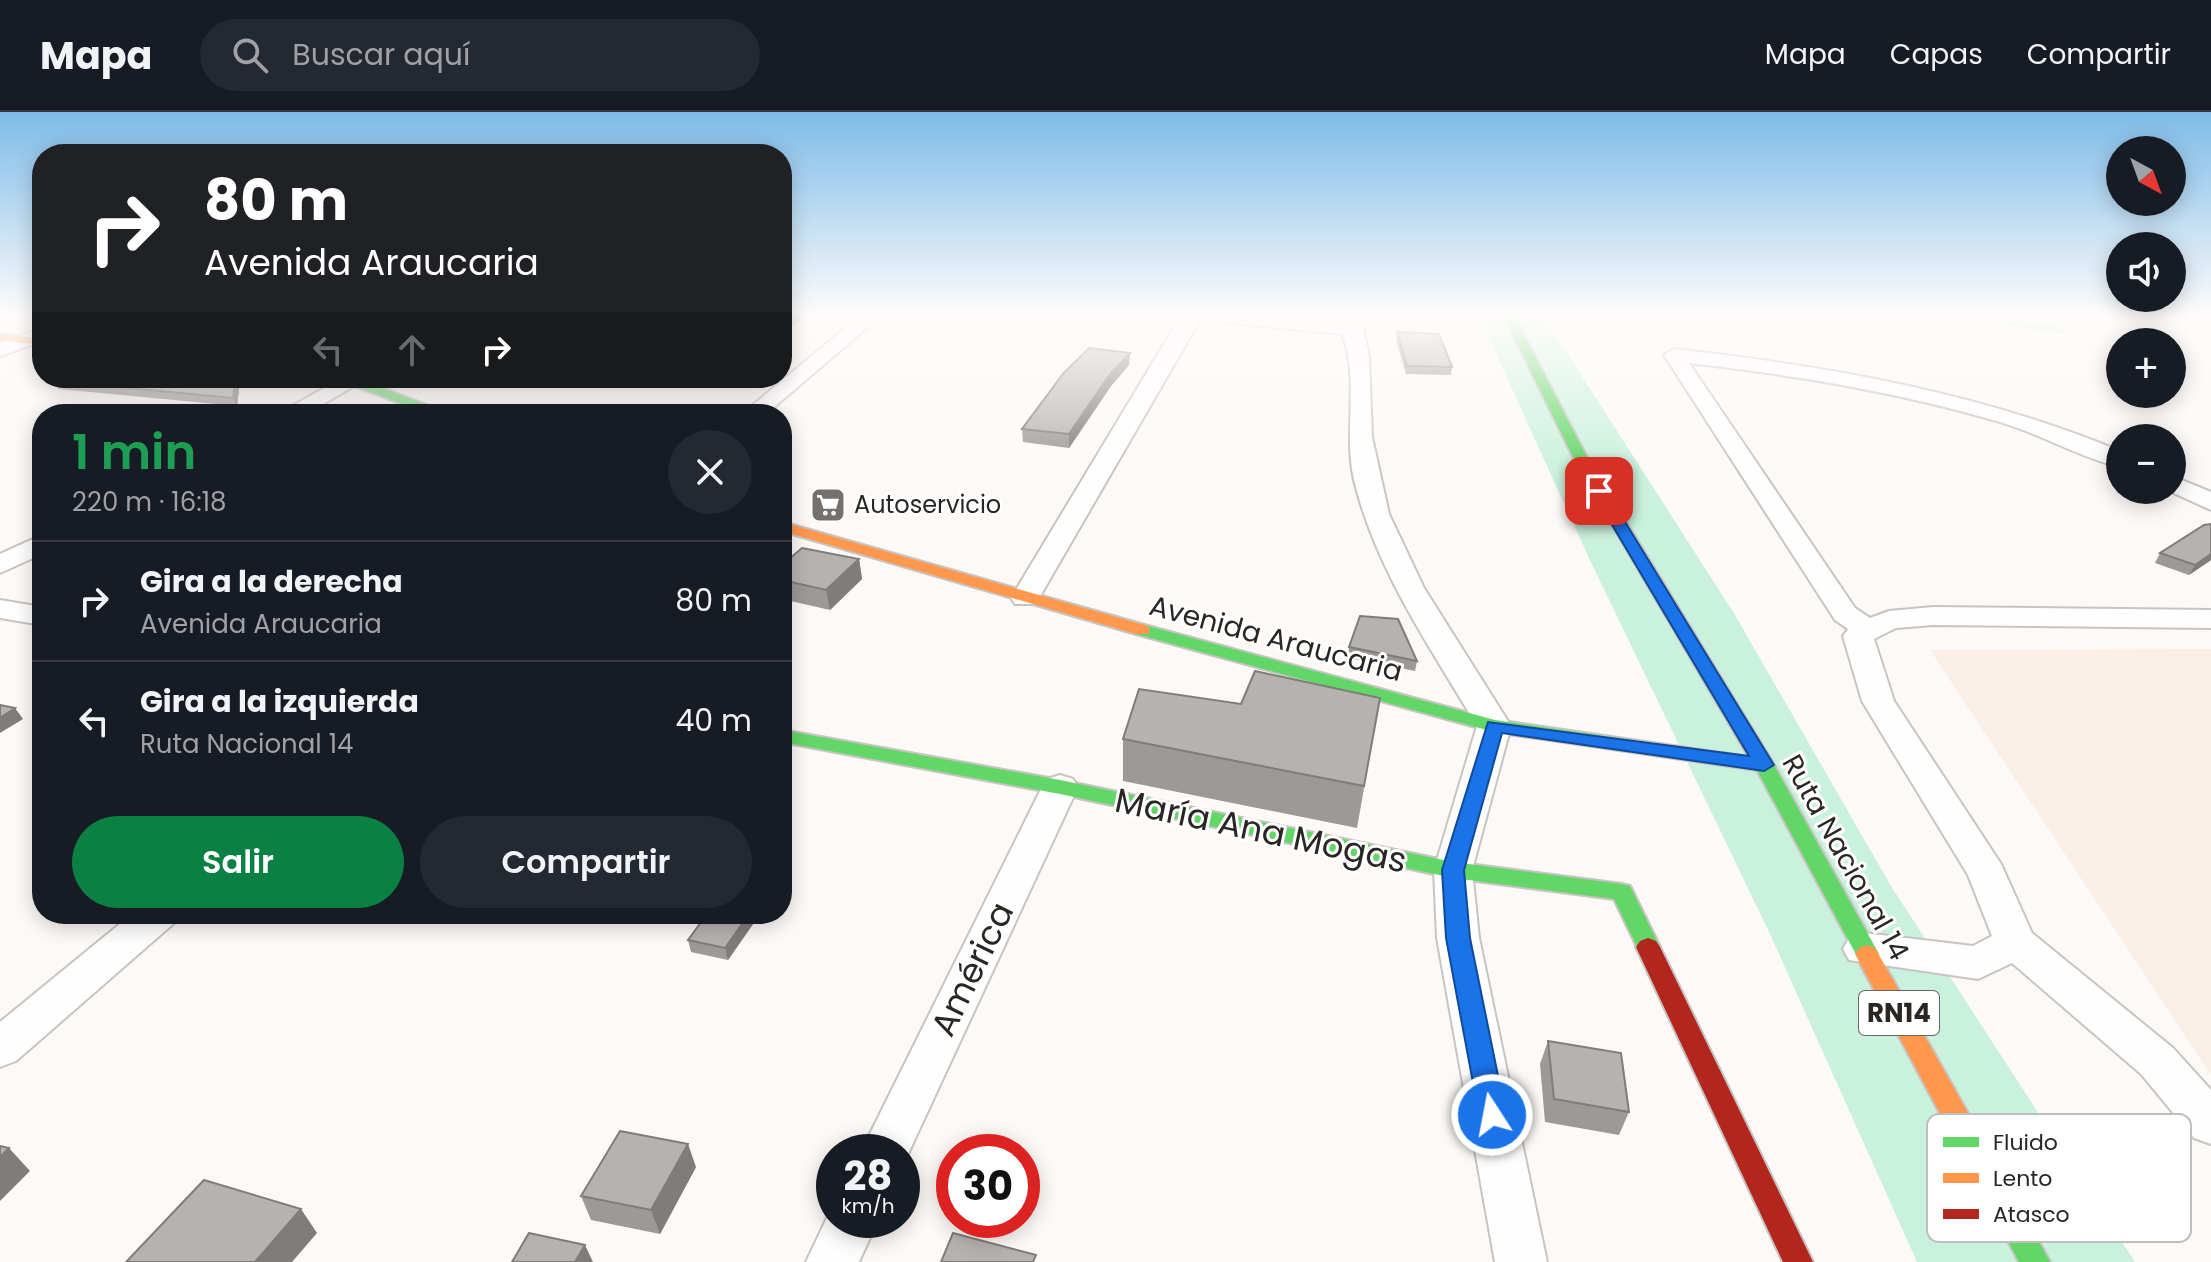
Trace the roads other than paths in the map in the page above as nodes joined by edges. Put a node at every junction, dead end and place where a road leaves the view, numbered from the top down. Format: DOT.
graph roads {
  1 [pos="809,368"];
  2 [pos="1160,368"];
  3 [pos="1361,368"];
  4 [pos="1535,368"];
  5 [pos="1682,368"];
  6 [pos="1768,368"];
  7 [pos="792,382"];
  8 [pos="339,388"];
  9 [pos="376,388"];
  10 [pos="784,388"];
  11 [pos="308,404"];
  12 [pos="418,404"];
  13 [pos="765,404"];
  14 [pos="2106,455"];
  15 [pos="2186,490"];
  16 [pos="2211,502"];
  17 [pos="792,529"];
  18 [pos="32,548"];
  19 [pos="0,565"];
  20 [pos="1025,598"];
  21 [pos="0,609"];
  22 [pos="32,614"];
  23 [pos="2211,619"];
  24 [pos="1867,629"];
  25 [pos="1494,726"];
  26 [pos="792,738"];
  27 [pos="1764,765"];
  28 [pos="1060,787"];
  29 [pos="1453,870"];
  30 [pos="147,924"];
  31 [pos="2015,942"];
  32 [pos="1864,949"];
  33 [pos="0,1048"];
  34 [pos="1954,1114"];
  35 [pos="2211,1123"];
  36 [pos="894,1134"];
  37 [pos="843,1238"];
  38 [pos="2024,1242"];
  39 [pos="832,1262"];
  40 [pos="1521,1262"];
  41 [pos="1798,1262"];
  42 [pos="2035,1262"];
  1 -- 7 [label="street"];
  2 -- 20 [label="street"];
  3 -- 25 [label="street"];
  4 -- 27 [label="main road, Ruta Nacional 14 / RN14"];
  5 -- 24 [label="street"];
  6 -- 14 [label="street"];
  8 -- 11 [label="street"];
  9 -- 12 [label="main road"];
  10 -- 13 [label="street"];
  15 -- 16 [label="street"];
  17 -- 20 [label="main road, Avenida Araucaria"];
  18 -- 19 [label="street"];
  20 -- 25 [label="main road, Avenida Araucaria"];
  21 -- 22 [label="street"];
  23 -- 24 [label="street"];
  24 -- 31 [label="street"];
  25 -- 27 [label="main road, Avenida Araucaria"];
  25 -- 29 [label="street"];
  26 -- 28 [label="main road, María Ana Mogas"];
  27 -- 32 [label="main road, Ruta Nacional 14 / RN14"];
  28 -- 29 [label="main road, María Ana Mogas"];
  28 -- 36 [label="street, América"];
  29 -- 40 [label="street"];
  29 -- 41 [label="main road, María Ana Mogas"];
  30 -- 33 [label="street"];
  31 -- 32 [label="street"];
  31 -- 35 [label="street"];
  32 -- 34 [label="main road, Ruta Nacional 14 / RN14"];
  37 -- 39 [label="street"];
  38 -- 42 [label="main road, Ruta Nacional 14 / RN14"];
}
